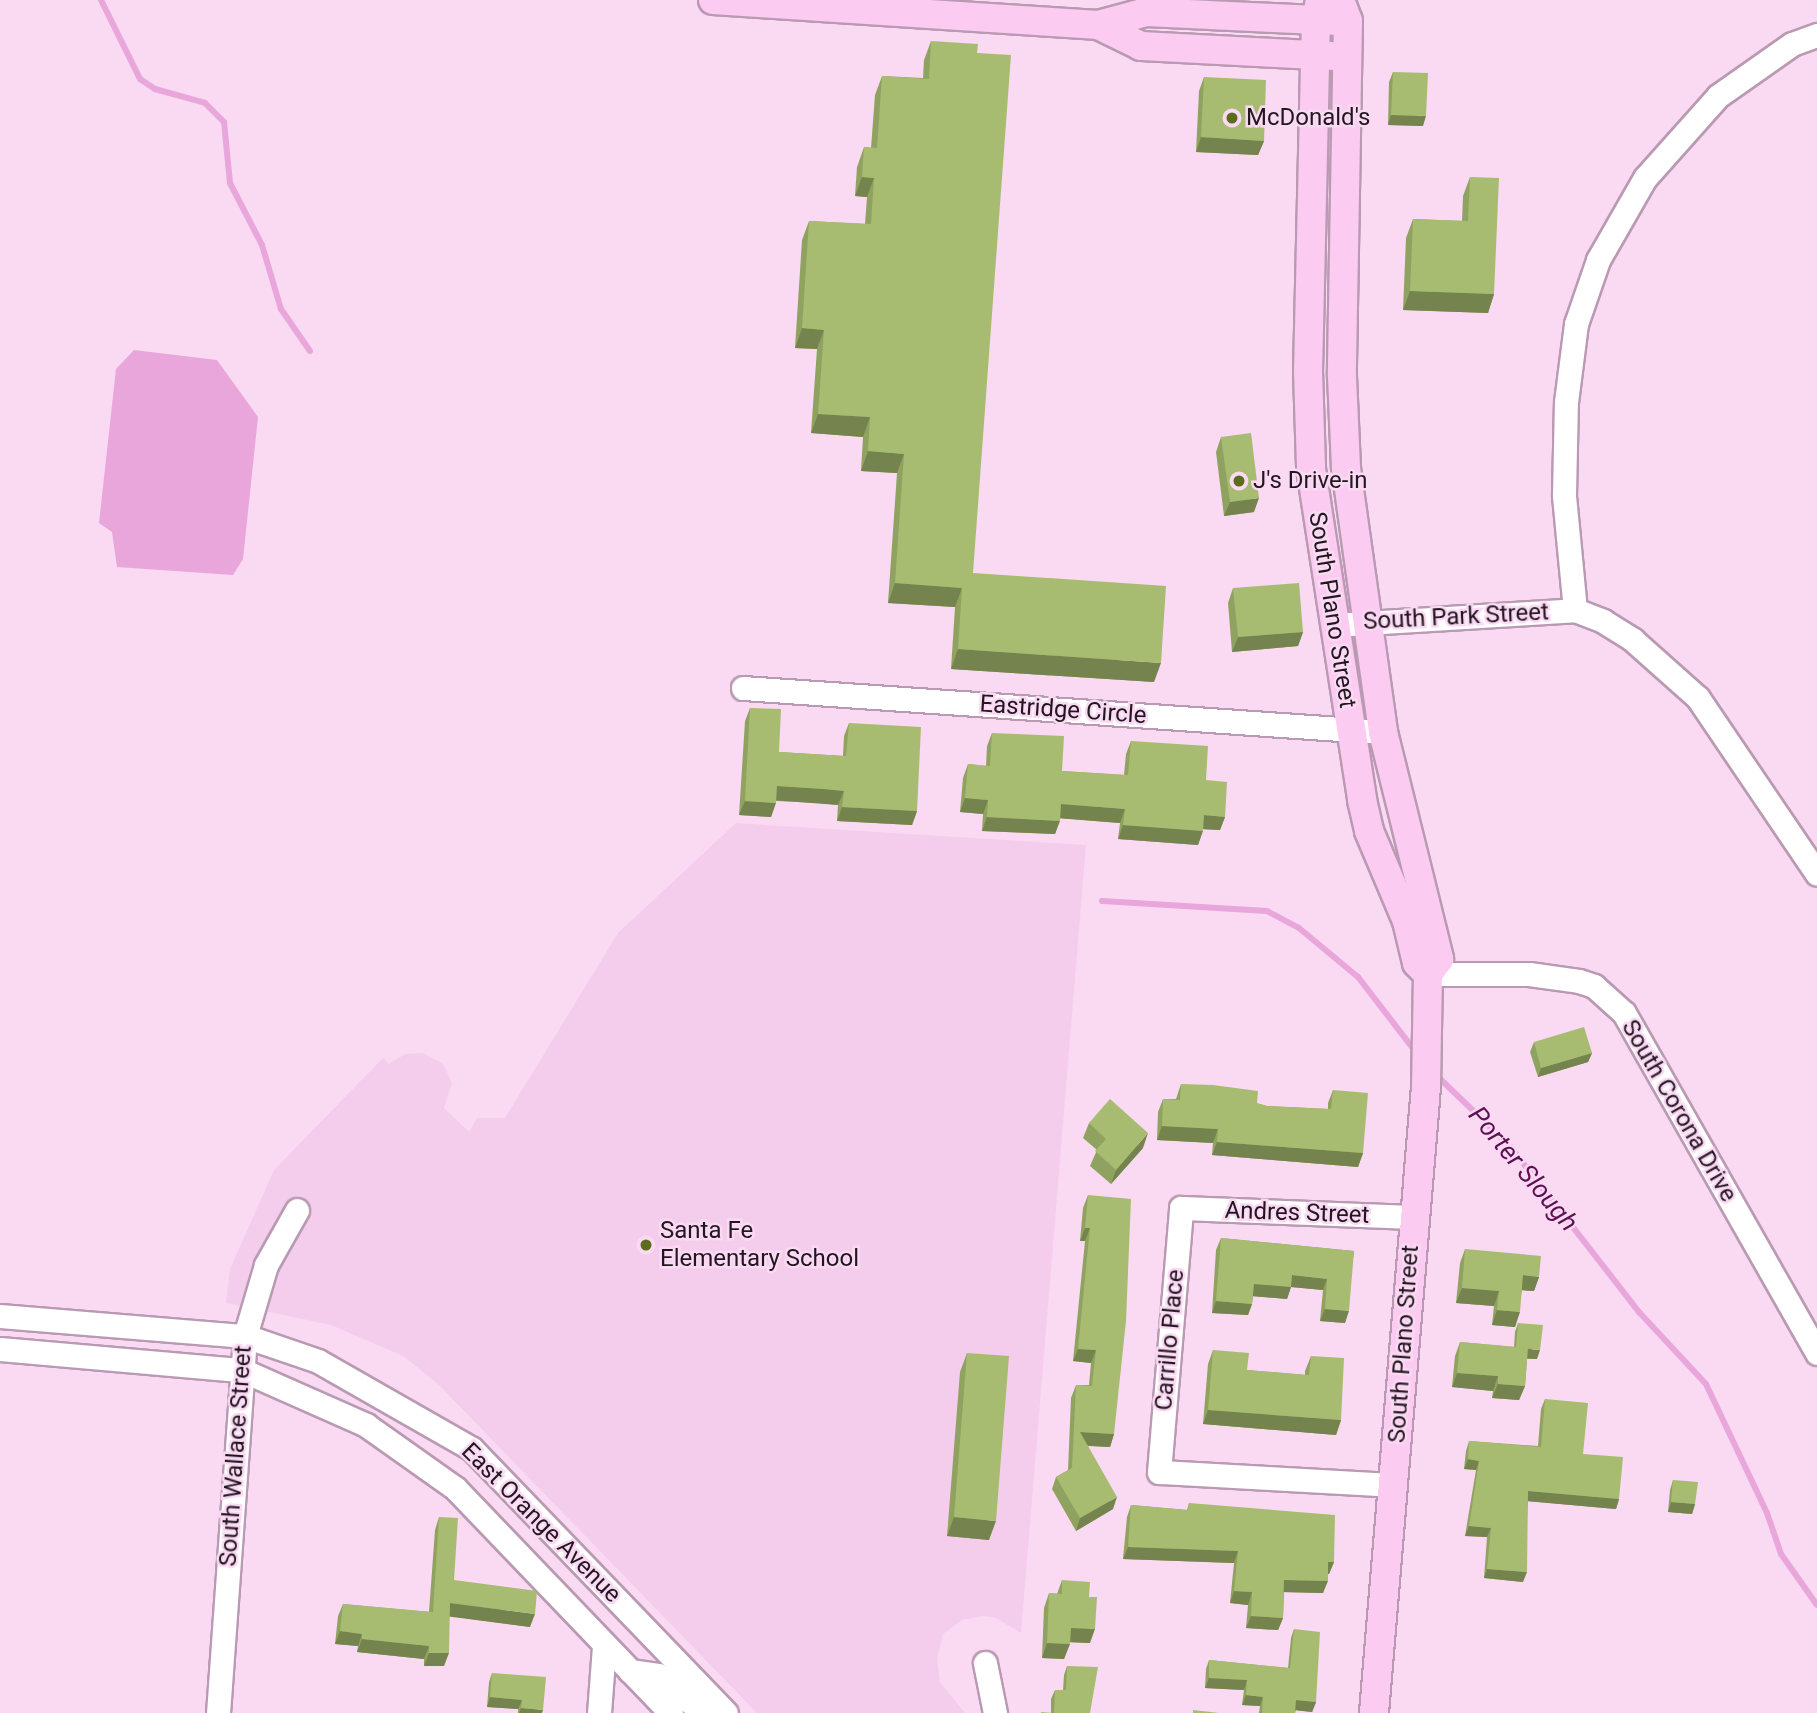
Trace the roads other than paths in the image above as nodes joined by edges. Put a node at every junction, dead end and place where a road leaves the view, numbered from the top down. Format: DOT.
graph roads {
  1 [pos="713,0"];
  2 [pos="1318,10"];
  3 [pos="1344,10"];
  4 [pos="1098,25"];
  5 [pos="1817,35"];
  6 [pos="1316,56"];
  7 [pos="1348,57"];
  8 [pos="1308,417"];
  9 [pos="1353,529"];
  10 [pos="1575,610"];
  11 [pos="1365,621"];
  12 [pos="1333,625"];
  13 [pos="743,688"];
  14 [pos="1351,730"];
  15 [pos="1383,732"];
  16 [pos="1817,874"];
  17 [pos="1428,974"];
  18 [pos="1181,1208"];
  19 [pos="297,1210"];
  20 [pos="1414,1217"];
  21 [pos="0,1316"];
  22 [pos="245,1336"];
  23 [pos="0,1349"];
  24 [pos="1817,1353"];
  25 [pos="242,1370"];
  26 [pos="1393,1485"];
  27 [pos="604,1646"];
  28 [pos="985,1663"];
  29 [pos="629,1671"];
  30 [pos="218,1713"];
  31 [pos="599,1713"];
  32 [pos="671,1713"];
  33 [pos="703,1713"];
  34 [pos="726,1713"];
  35 [pos="995,1713"];
  36 [pos="1374,1713"];
  1 -- 4 [label="main road"];
  2 -- 3 [label="main road"];
  2 -- 4 [label="main road"];
  2 -- 6 [label="main road, South Plano Street"];
  3 -- 7 [label="main road, South Plano Street"];
  4 -- 6 [label="main road"];
  5 -- 10 [label="street, South Park Street"];
  6 -- 7 [label="main road"];
  6 -- 8 [label="main road, South Plano Street"];
  7 -- 9 [label="main road, South Plano Street"];
  8 -- 9 [label="main road"];
  8 -- 12 [label="main road, South Plano Street"];
  9 -- 11 [label="main road, South Plano Street"];
  10 -- 11 [label="street, South Park Street"];
  10 -- 16 [label="street"];
  11 -- 12 [label="street, South Park Street"];
  11 -- 15 [label="main road, South Plano Street"];
  12 -- 14 [label="main road, South Plano Street"];
  13 -- 14 [label="street, Eastridge Circle"];
  14 -- 15 [label="street, Eastridge Circle"];
  14 -- 17 [label="main road, South Plano Street"];
  15 -- 17 [label="main road, South Plano Street"];
  17 -- 20 [label="main road, South Plano Street"];
  17 -- 24 [label="street, South Corona Drive"];
  18 -- 20 [label="street, Andres Street"];
  18 -- 26 [label="street, Carrillo Place"];
  19 -- 22 [label="street, South Wallace Street"];
  20 -- 26 [label="main road, South Plano Street"];
  21 -- 22 [label="street, East Orange Avenue"];
  22 -- 25 [label="street, South Wallace Street"];
  22 -- 34 [label="street, East Orange Avenue"];
  23 -- 25 [label="street, East Orange Avenue"];
  25 -- 27 [label="street, East Orange Avenue"];
  25 -- 30 [label="street, South Wallace Street"];
  26 -- 36 [label="main road, South Plano Street"];
  27 -- 29 [label="street, East Orange Avenue"];
  27 -- 31 [label="street"];
  28 -- 35 [label="street"];
  29 -- 32 [label="street, East Orange Avenue"];
  29 -- 33 [label="street"];
}
